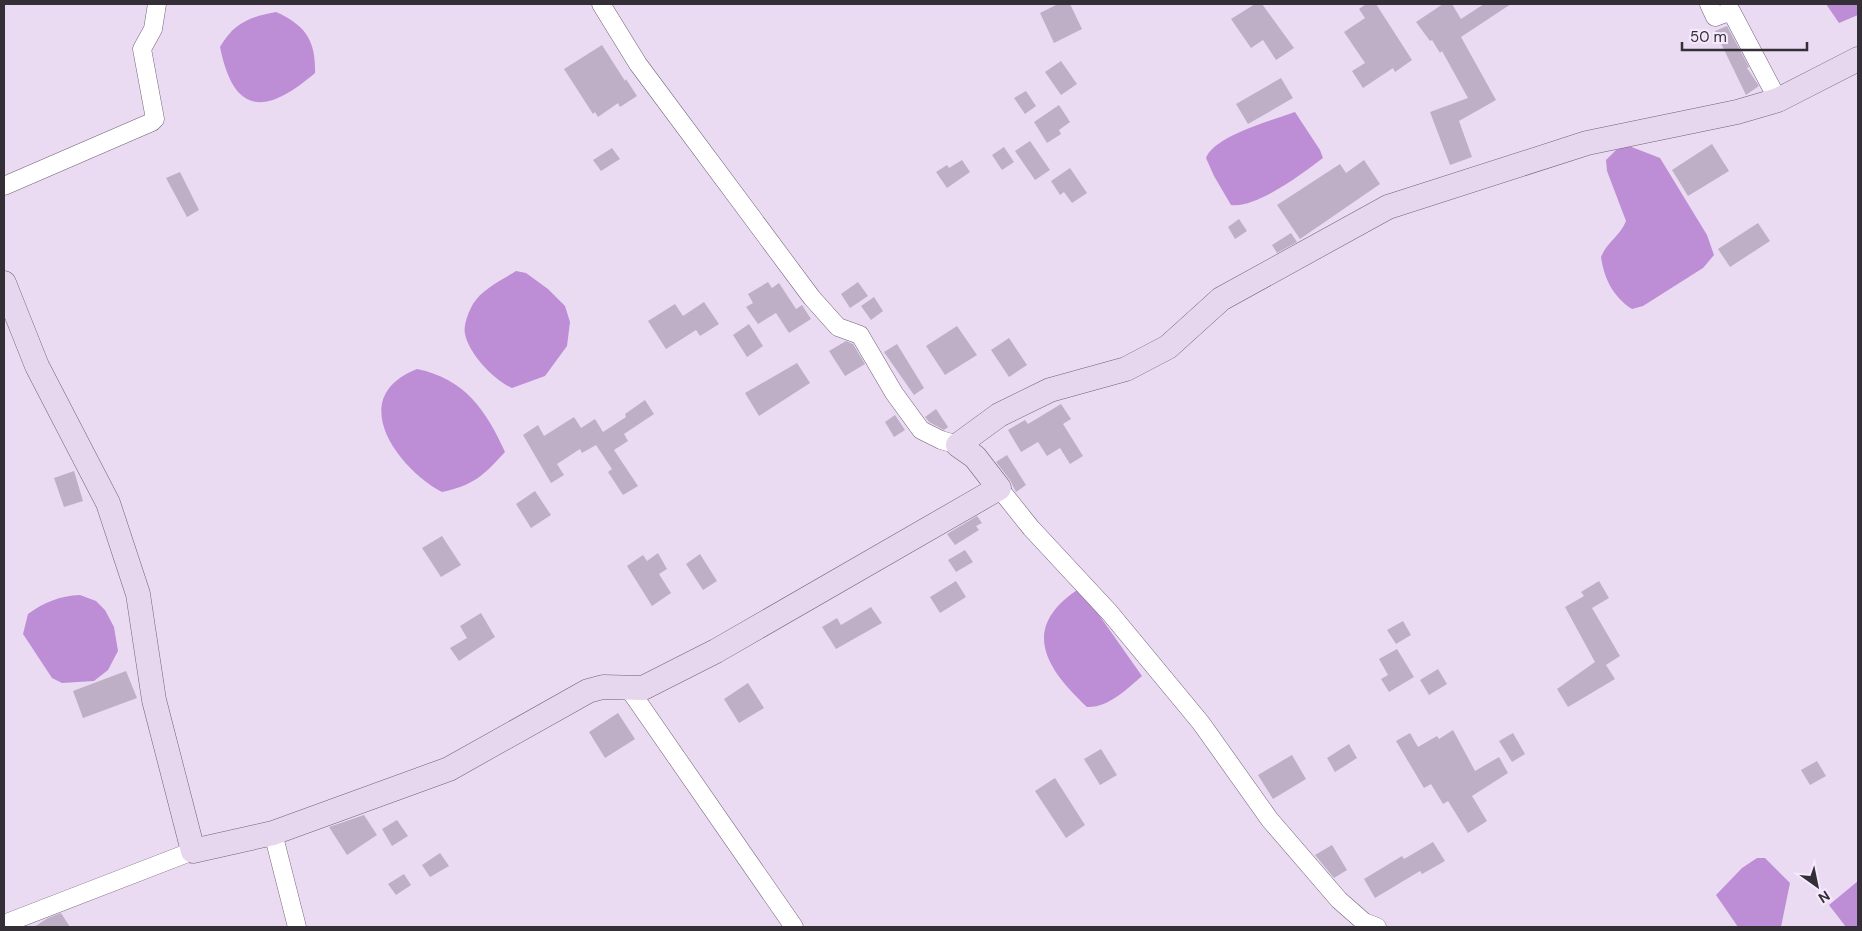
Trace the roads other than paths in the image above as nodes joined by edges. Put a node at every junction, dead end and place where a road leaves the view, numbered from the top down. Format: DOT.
graph roads {
  1 [pos="157,4"];
  2 [pos="601,4"];
  3 [pos="1709,4"];
  4 [pos="1858,59"];
  5 [pos="1778,100"];
  6 [pos="4,186"];
  7 [pos="4,283"];
  8 [pos="958,445"];
  9 [pos="999,488"];
  10 [pos="629,689"];
  11 [pos="273,834"];
  12 [pos="193,850"];
  13 [pos="4,924"];
  14 [pos="297,927"];
  15 [pos="794,927"];
  16 [pos="1377,927"];
  1 -- 6 [label="street"];
  2 -- 8 [label="street"];
  3 -- 5 [label="street"];
  4 -- 5 [label="street"];
  5 -- 8 [label="street"];
  7 -- 12 [label="street"];
  8 -- 9 [label="street"];
  9 -- 10 [label="street"];
  9 -- 16 [label="street"];
  10 -- 11 [label="street"];
  10 -- 15 [label="street"];
  11 -- 12 [label="street"];
  11 -- 14 [label="street"];
  12 -- 13 [label="street"];
}
